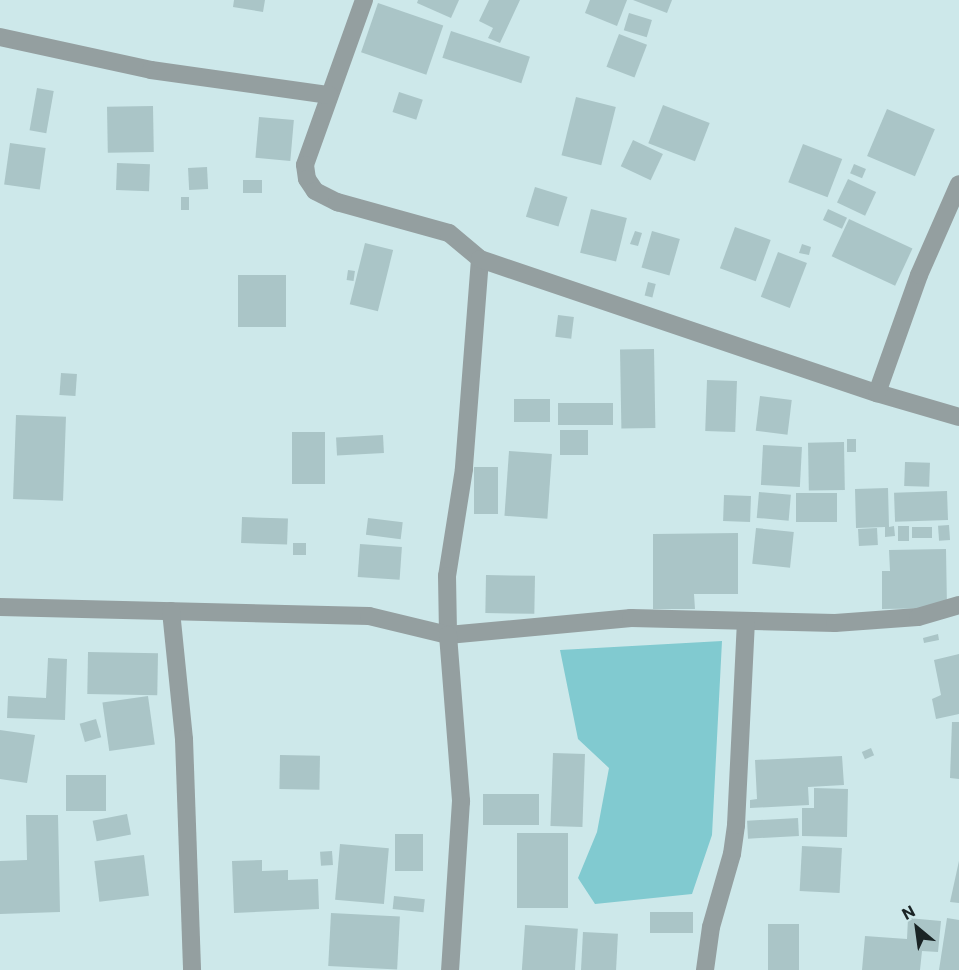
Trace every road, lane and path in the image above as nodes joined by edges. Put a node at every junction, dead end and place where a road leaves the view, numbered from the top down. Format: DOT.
graph roads {
  1 [pos="364,0"];
  2 [pos="0,37"];
  3 [pos="329,95"];
  4 [pos="959,184"];
  5 [pos="480,259"];
  6 [pos="877,393"];
  7 [pos="959,417"];
  8 [pos="959,605"];
  9 [pos="0,607"];
  10 [pos="171,611"];
  11 [pos="746,621"];
  12 [pos="448,635"];
  13 [pos="192,970"];
  14 [pos="450,970"];
  15 [pos="705,970"];
  1 -- 3 [label="street"];
  2 -- 3 [label="street"];
  3 -- 5 [label="street"];
  4 -- 6 [label="street"];
  5 -- 6 [label="street"];
  5 -- 12 [label="street"];
  6 -- 7 [label="street"];
  8 -- 11 [label="street"];
  9 -- 10 [label="street"];
  10 -- 12 [label="street"];
  10 -- 13 [label="street"];
  11 -- 12 [label="street"];
  11 -- 15 [label="street"];
  12 -- 14 [label="street"];
}
